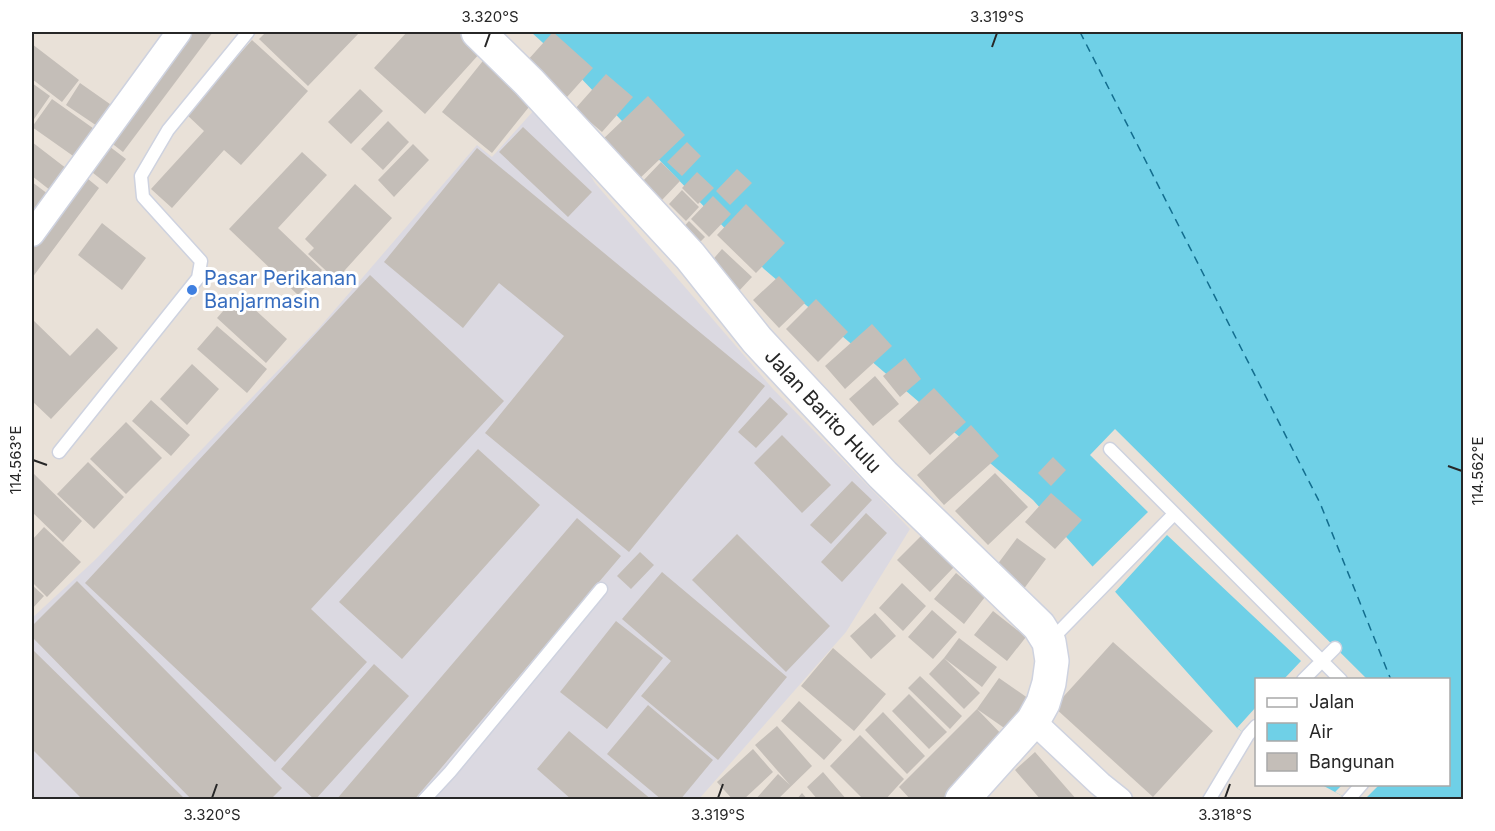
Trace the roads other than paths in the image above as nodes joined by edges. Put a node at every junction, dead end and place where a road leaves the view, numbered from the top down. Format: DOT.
graph roads {
  1 [pos="179,32"];
  2 [pos="248,32"];
  3 [pos="478,32"];
  4 [pos="32,234"];
  5 [pos="1110,449"];
  6 [pos="59,452"];
  7 [pos="1174,514"];
  8 [pos="601,589"];
  9 [pos="1049,642"];
  10 [pos="1335,648"];
  11 [pos="1322,660"];
  12 [pos="1305,678"];
  13 [pos="1339,678"];
  14 [pos="1033,721"];
  15 [pos="1255,728"];
  16 [pos="1360,786"];
  17 [pos="424,800"];
  18 [pos="962,800"];
  19 [pos="1120,800"];
  20 [pos="1209,800"];
  21 [pos="1348,800"];
  1 -- 4 [label="street"];
  2 -- 6 [label="lane"];
  3 -- 9 [label="street, Jalan Barito Hulu"];
  5 -- 7 [label="lane"];
  7 -- 9 [label="lane"];
  7 -- 11 [label="lane"];
  8 -- 17 [label="lane"];
  9 -- 14 [label="street"];
  10 -- 11 [label="lane"];
  11 -- 12 [label="lane"];
  11 -- 13 [label="lane"];
  14 -- 18 [label="street"];
  14 -- 19 [label="street"];
  15 -- 20 [label="lane"];
  16 -- 21 [label="lane"];
}
